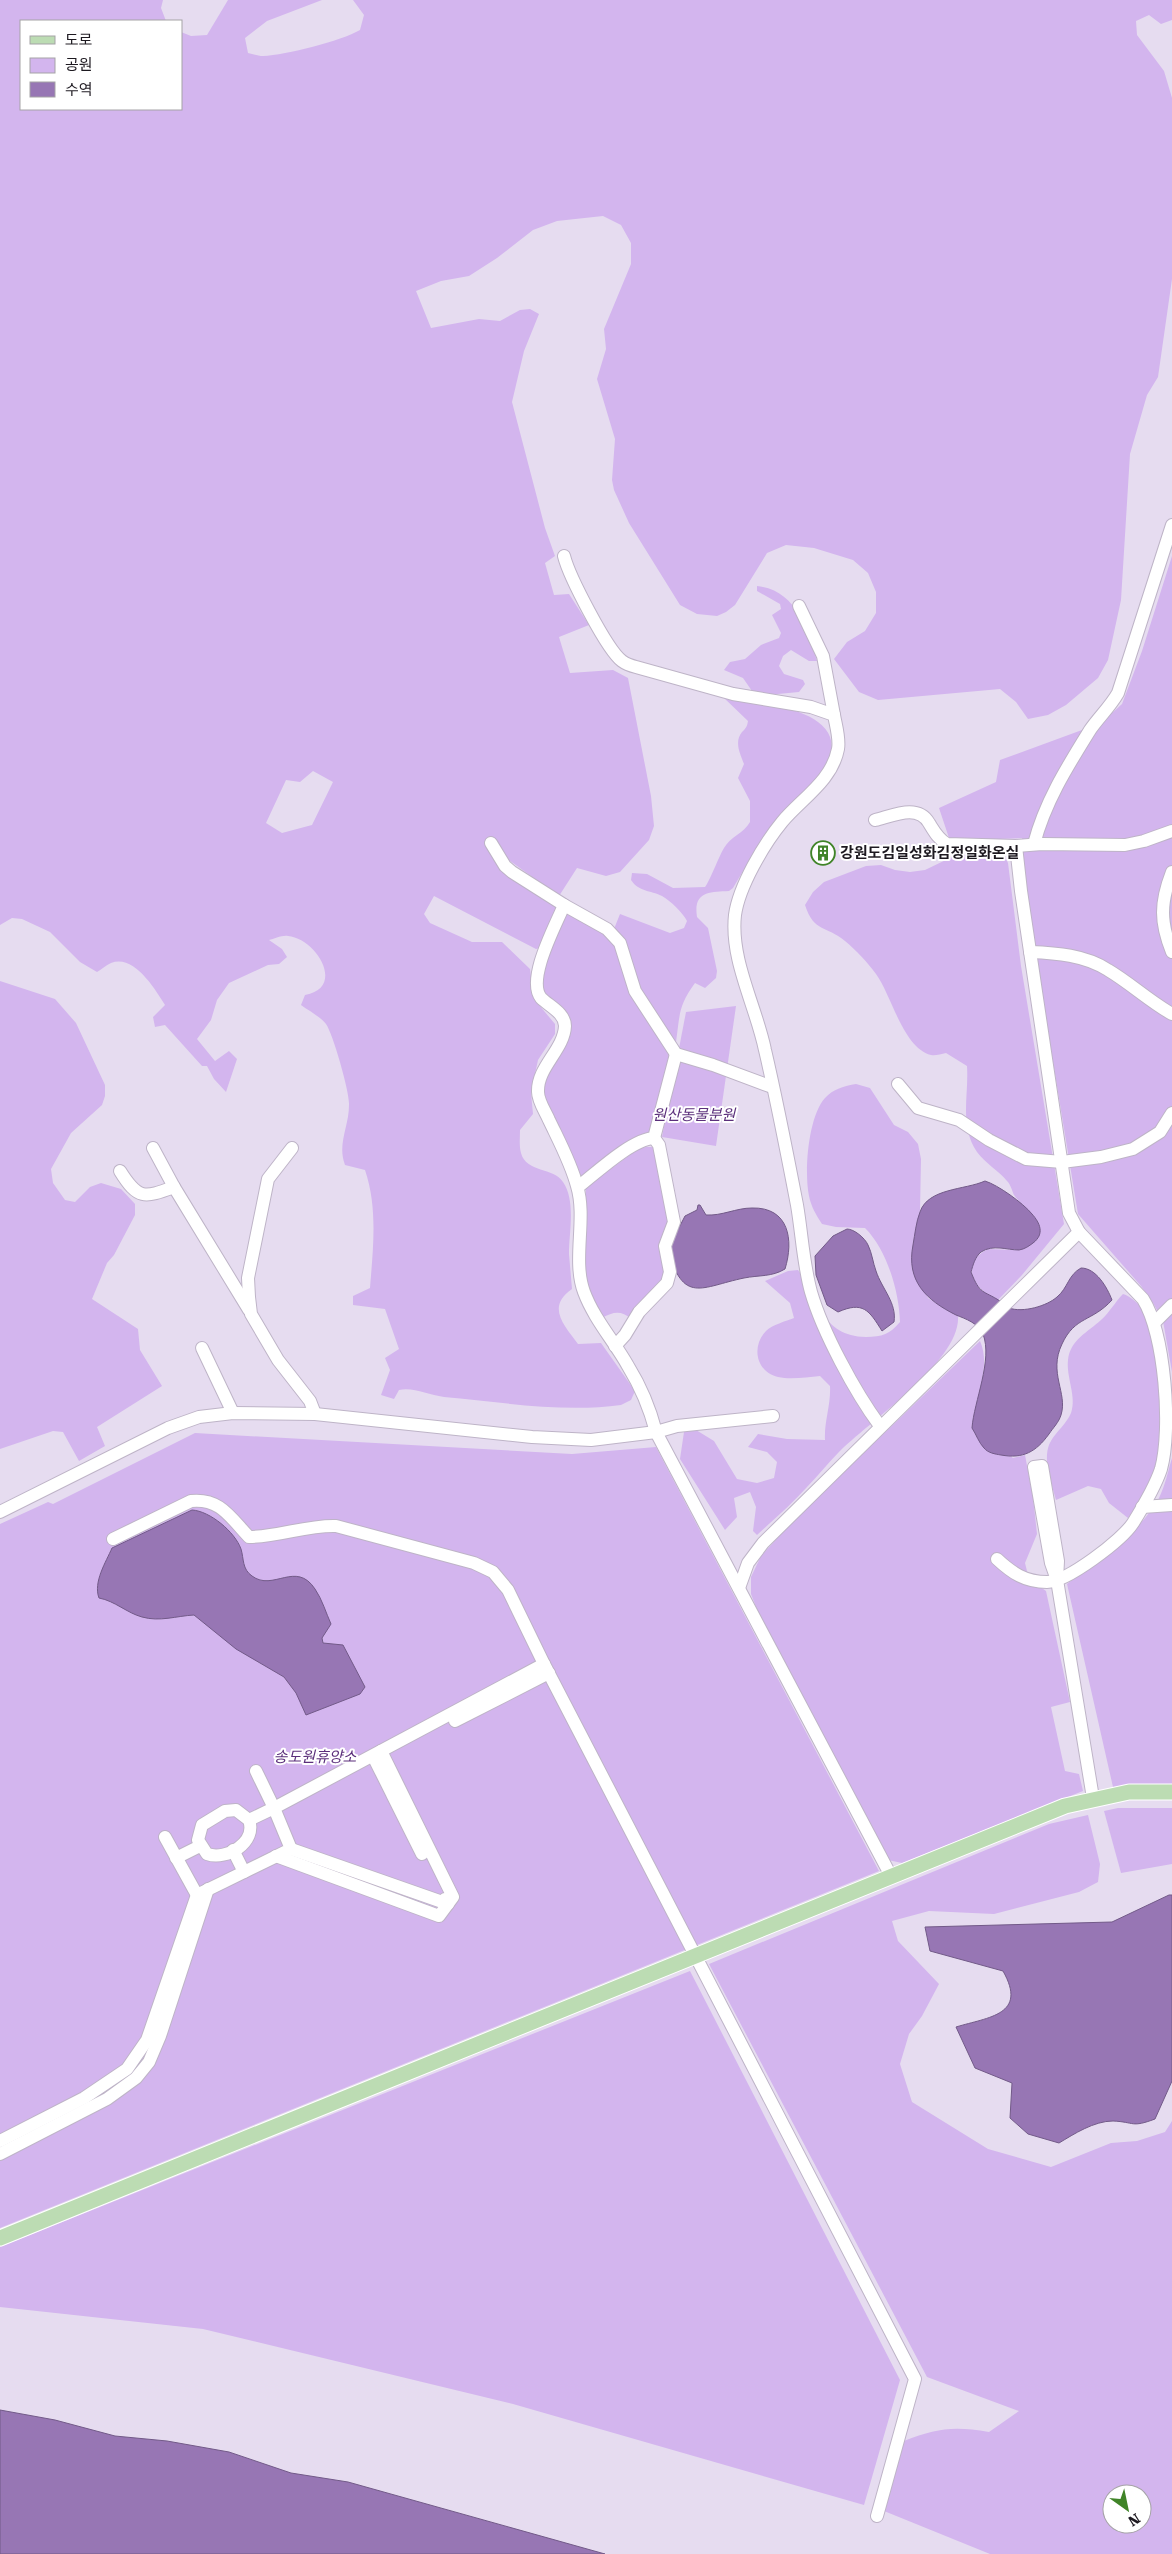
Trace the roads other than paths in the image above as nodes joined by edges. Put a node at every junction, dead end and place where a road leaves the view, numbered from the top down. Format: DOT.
graph roads {
  1 [pos="1172,526"];
  2 [pos="564,556"];
  3 [pos="799,606"];
  4 [pos="834,715"];
  5 [pos="875,820"];
  6 [pos="1172,831"];
  7 [pos="491,843"];
  8 [pos="1034,844"];
  9 [pos="1016,846"];
  10 [pos="1172,872"];
  11 [pos="564,905"];
  12 [pos="1030,952"];
  13 [pos="1172,952"];
  14 [pos="1172,1014"];
  15 [pos="676,1054"];
  16 [pos="898,1084"];
  17 [pos="772,1087"];
  18 [pos="1172,1113"];
  19 [pos="654,1138"];
  20 [pos="153,1148"];
  21 [pos="292,1148"];
  22 [pos="269,1159"];
  23 [pos="1062,1162"];
  24 [pos="120,1171"];
  25 [pos="268,1178"];
  26 [pos="174,1187"];
  27 [pos="578,1187"];
  28 [pos="1079,1232"];
  29 [pos="1172,1305"];
  30 [pos="252,1314"];
  31 [pos="1155,1322"];
  32 [pos="615,1346"];
  33 [pos="202,1348"];
  34 [pos="233,1413"];
  35 [pos="315,1414"];
  36 [pos="773,1416"];
  37 [pos="880,1426"];
  38 [pos="656,1432"];
  39 [pos="1172,1506"];
  40 [pos="1142,1508"];
  41 [pos="0,1512"];
  42 [pos="113,1539"];
  43 [pos="998,1558"];
  44 [pos="1057,1580"];
  45 [pos="739,1588"];
  46 [pos="546,1669"];
  47 [pos="379,1757"];
  48 [pos="256,1771"];
  49 [pos="1172,1792"];
  50 [pos="1093,1798"];
  51 [pos="274,1808"];
  52 [pos="249,1820"];
  53 [pos="165,1837"];
  54 [pos="200,1846"];
  55 [pos="291,1848"];
  56 [pos="233,1850"];
  57 [pos="276,1856"];
  58 [pos="176,1858"];
  59 [pos="244,1872"];
  60 [pos="891,1876"];
  61 [pos="202,1892"];
  62 [pos="448,1904"];
  63 [pos="696,1954"];
  64 [pos="0,2141"];
  65 [pos="0,2154"];
  66 [pos="0,2238"];
  67 [pos="877,2516"];
  1 -- 8 [label="street"];
  2 -- 4 [label="street"];
  3 -- 4 [label="street"];
  4 -- 17 [label="street"];
  5 -- 9 [label="street"];
  6 -- 8 [label="street"];
  7 -- 11 [label="street"];
  8 -- 9 [label="street"];
  9 -- 12 [label="street"];
  10 -- 13 [label="street"];
  11 -- 15 [label="street"];
  11 -- 27 [label="street"];
  12 -- 14 [label="street"];
  12 -- 23 [label="street"];
  15 -- 17 [label="street"];
  15 -- 19 [label="street"];
  16 -- 23 [label="street"];
  17 -- 37 [label="street"];
  18 -- 23 [label="street"];
  19 -- 27 [label="street"];
  19 -- 32 [label="street"];
  20 -- 26 [label="street"];
  21 -- 25 [label="street"];
  22 -- 25 [label="street"];
  23 -- 28 [label="street"];
  24 -- 26 [label="street"];
  25 -- 30 [label="street"];
  26 -- 30 [label="street"];
  27 -- 32 [label="street"];
  28 -- 31 [label="street"];
  28 -- 37 [label="street"];
  29 -- 31 [label="street"];
  30 -- 35 [label="street"];
  31 -- 40 [label="street"];
  32 -- 38 [label="street"];
  33 -- 34 [label="street"];
  34 -- 35 [label="street"];
  34 -- 41 [label="street"];
  35 -- 38 [label="street"];
  36 -- 38 [label="street"];
  37 -- 45 [label="street"];
  38 -- 45 [label="street"];
  39 -- 40 [label="street"];
  40 -- 44 [label="street"];
  42 -- 46 [label="street"];
  43 -- 44 [label="street"];
  44 -- 44 [label="street"];
  44 -- 50 [label="street"];
  45 -- 60 [label="street"];
  46 -- 47 [label="street"];
  46 -- 63 [label="street"];
  47 -- 51 [label="street"];
  47 -- 62 [label="street"];
  48 -- 51 [label="street"];
  49 -- 50 [label="main road"];
  50 -- 60 [label="main road"];
  51 -- 52 [label="street"];
  51 -- 55 [label="street"];
  52 -- 54 [label="street"];
  52 -- 56 [label="street"];
  53 -- 58 [label="street"];
  54 -- 56 [label="street"];
  54 -- 58 [label="street"];
  55 -- 57 [label="street"];
  55 -- 62 [label="street"];
  56 -- 59 [label="street"];
  57 -- 59 [label="street"];
  57 -- 62 [label="street"];
  58 -- 61 [label="street"];
  59 -- 61 [label="street"];
  60 -- 63 [label="main road"];
  61 -- 64 [label="street"];
  61 -- 65 [label="street"];
  63 -- 66 [label="main road"];
  63 -- 67 [label="street"];
}
